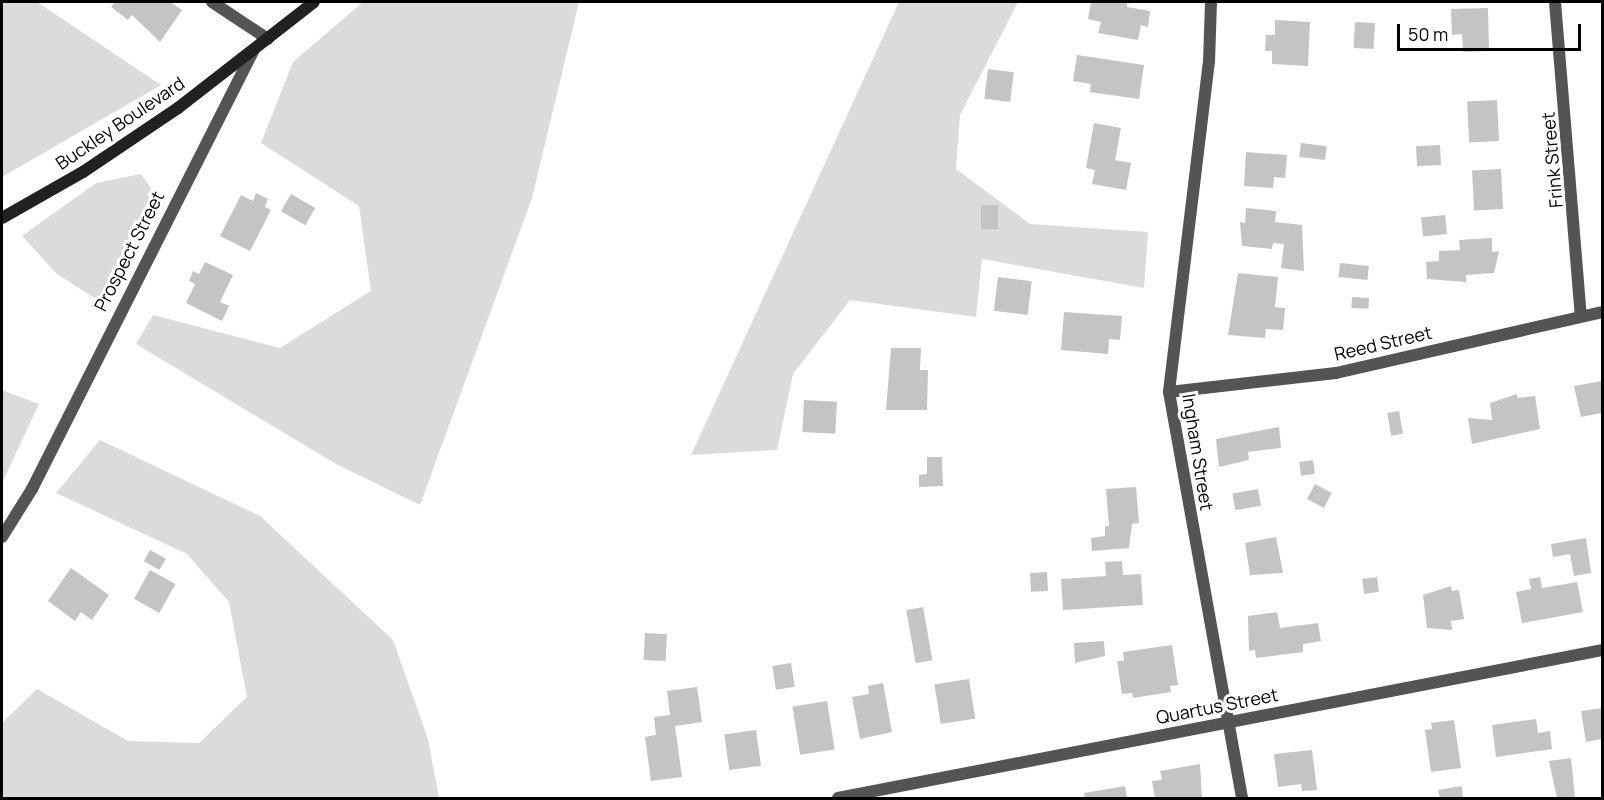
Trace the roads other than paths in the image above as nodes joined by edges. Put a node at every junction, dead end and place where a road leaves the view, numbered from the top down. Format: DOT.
graph roads {
  1 [pos="212,2"];
  2 [pos="314,2"];
  3 [pos="1211,2"];
  4 [pos="1555,2"];
  5 [pos="268,39"];
  6 [pos="254,51"];
  7 [pos="2,218"];
  8 [pos="1602,312"];
  9 [pos="1581,315"];
  10 [pos="1169,392"];
  11 [pos="2,537"];
  12 [pos="1602,650"];
  13 [pos="1228,722"];
  14 [pos="838,798"];
  15 [pos="1242,798"];
  1 -- 5 [label="street"];
  2 -- 5 [label="main road, Prospect Street"];
  3 -- 10 [label="street, Ingham Street"];
  4 -- 9 [label="street, Frink Street"];
  5 -- 6 [label="main road, Prospect Street"];
  6 -- 7 [label="main road, Buckley Boulevard"];
  6 -- 11 [label="street, Prospect Street"];
  8 -- 9 [label="street, Reed Street"];
  9 -- 10 [label="street, Reed Street"];
  10 -- 13 [label="street, Ingham Street"];
  12 -- 13 [label="street, Quartus Street"];
  13 -- 14 [label="street, Quartus Street"];
  13 -- 15 [label="street, Ingham Street"];
}
